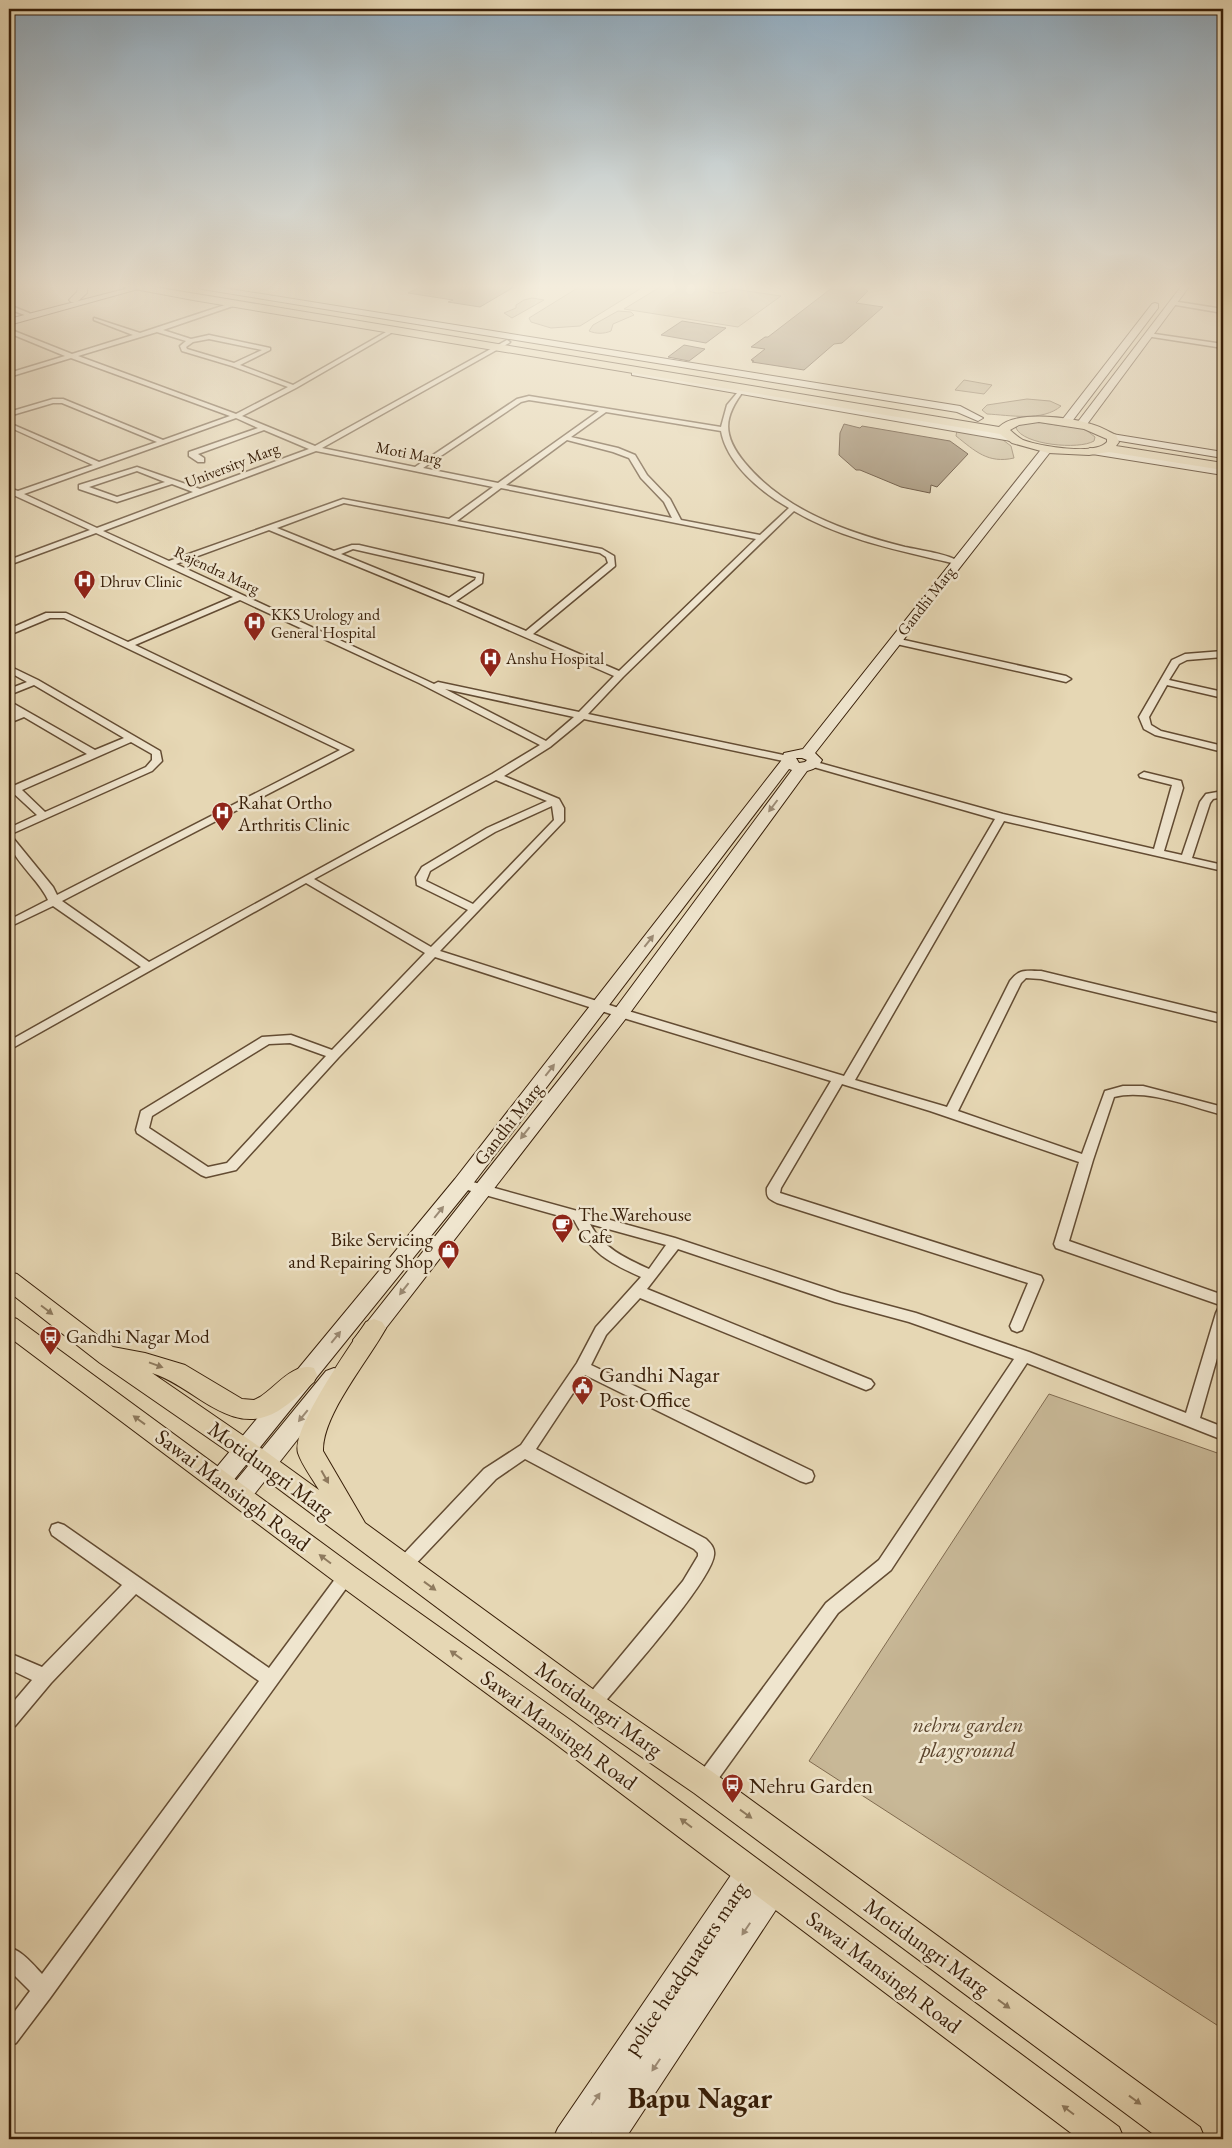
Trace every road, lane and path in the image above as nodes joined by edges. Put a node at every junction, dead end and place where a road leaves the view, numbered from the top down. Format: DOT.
graph roads {
  1 [pos="149,384"];
  2 [pos="286,384"];
  3 [pos="299,384"];
  4 [pos="431,384"];
  5 [pos="709,384"];
  6 [pos="754,384"];
  7 [pos="809,384"];
  8 [pos="1095,384"];
  9 [pos="1112,384"];
  10 [pos="294,387"];
  11 [pos="740,390"];
  12 [pos="9,403"];
  13 [pos="25,409"];
  14 [pos="606,409"];
  15 [pos="9,414"];
  16 [pos="236,416"];
  17 [pos="978,418"];
  18 [pos="1066,422"];
  19 [pos="9,425"];
  20 [pos="1082,425"];
  21 [pos="263,428"];
  22 [pos="723,429"];
  23 [pos="1008,431"];
  24 [pos="566,438"];
  25 [pos="163,442"];
  26 [pos="1111,442"];
  27 [pos="315,449"];
  28 [pos="1047,449"];
  29 [pos="1090,450"];
  30 [pos="1223,455"];
  31 [pos="201,460"];
  32 [pos="1223,460"];
  33 [pos="99,465"];
  34 [pos="1223,466"];
  35 [pos="418,468"];
  36 [pos="1223,472"];
  37 [pos="61,479"];
  38 [pos="172,482"];
  39 [pos="499,486"];
  40 [pos="82,488"];
  41 [pos="9,490"];
  42 [pos="200,492"];
  43 [pos="18,494"];
  44 [pos="794,507"];
  45 [pos="678,520"];
  46 [pos="451,521"];
  47 [pos="268,528"];
  48 [pos="96,530"];
  49 [pos="761,538"];
  50 [pos="332,554"];
  51 [pos="956,562"];
  52 [pos="9,563"];
  53 [pos="169,564"];
  54 [pos="240,597"];
  55 [pos="450,601"];
  56 [pos="9,632"];
  57 [pos="528,634"];
  58 [pos="895,641"];
  59 [pos="128,645"];
  60 [pos="1223,654"];
  61 [pos="9,669"];
  62 [pos="620,675"];
  63 [pos="1066,679"];
  64 [pos="35,682"];
  65 [pos="422,682"];
  66 [pos="1165,682"];
  67 [pos="9,692"];
  68 [pos="1223,695"];
  69 [pos="9,704"];
  70 [pos="22,714"];
  71 [pos="582,716"];
  72 [pos="9,720"];
  73 [pos="131,738"];
  74 [pos="547,745"];
  75 [pos="1223,749"];
  76 [pos="94,754"];
  77 [pos="800,761"];
  78 [pos="496,776"];
  79 [pos="1144,776"];
  80 [pos="12,786"];
  81 [pos="1223,794"];
  82 [pos="554,801"];
  83 [pos="44,816"];
  84 [pos="1001,817"];
  85 [pos="9,832"];
  86 [pos="9,840"];
  87 [pos="1158,853"];
  88 [pos="1186,860"];
  89 [pos="1223,868"];
  90 [pos="306,879"];
  91 [pos="54,901"];
  92 [pos="475,909"];
  93 [pos="9,924"];
  94 [pos="433,953"];
  95 [pos="148,967"];
  96 [pos="600,1006"];
  97 [pos="621,1012"];
  98 [pos="1223,1019"];
  99 [pos="9,1046"];
  100 [pos="334,1055"];
  101 [pos="843,1080"];
  102 [pos="1223,1111"];
  103 [pos="950,1114"];
  104 [pos="1086,1160"];
  105 [pos="471,1187"];
  106 [pos="579,1217"];
  107 [pos="675,1243"];
  108 [pos="651,1276"];
  109 [pos="9,1280"];
  110 [pos="637,1291"];
  111 [pos="1223,1301"];
  112 [pos="1223,1313"];
  113 [pos="9,1325"];
  114 [pos="1017,1326"];
  115 [pos="374,1328"];
  116 [pos="108,1356"];
  117 [pos="1024,1356"];
  118 [pos="582,1368"];
  119 [pos="305,1375"];
  120 [pos="866,1384"];
  121 [pos="1191,1422"];
  122 [pos="1223,1434"];
  123 [pos="527,1450"];
  124 [pos="254,1457"];
  125 [pos="806,1476"];
  126 [pos="230,1487"];
  127 [pos="58,1530"];
  128 [pos="357,1532"];
  129 [pos="403,1566"];
  130 [pos="347,1576"];
  131 [pos="134,1584"];
  132 [pos="9,1661"];
  133 [pos="45,1677"];
  134 [pos="270,1679"];
  135 [pos="591,1705"];
  136 [pos="9,1720"];
  137 [pos="704,1783"];
  138 [pos="762,1880"];
  139 [pos="9,1957"];
  140 [pos="43,1991"];
  141 [pos="9,2036"];
  142 [pos="569,2139"];
  143 [pos="606,2139"];
  144 [pos="1107,2139"];
  145 [pos="1188,2139"];
  1 -- 16 [label="street, Moti Marg"];
  2 -- 10 [label="street"];
  3 -- 10 [label="street"];
  4 -- 27 [label="street, University Marg"];
  5 -- 11 [label="main road"];
  6 -- 17 [label="main road"];
  7 -- 17 [label="main road"];
  8 -- 18 [label="main road"];
  9 -- 20 [label="main road"];
  10 -- 16 [label="street"];
  11 -- 22 [label="street"];
  11 -- 23 [label="main road"];
  12 -- 13 [label="street"];
  13 -- 15 [label="street"];
  13 -- 25 [label="street"];
  14 -- 22 [label="street"];
  14 -- 24 [label="street"];
  14 -- 35 [label="street"];
  16 -- 21 [label="street, Moti Marg"];
  16 -- 25 [label="street"];
  17 -- 23 [label="main road"];
  18 -- 20 [label="main road"];
  18 -- 23 [label="main road"];
  19 -- 33 [label="street"];
  20 -- 26 [label="main road"];
  21 -- 27 [label="street, Moti Marg"];
  21 -- 31 [label="street"];
  22 -- 44 [label="street"];
  23 -- 28 [label="main road"];
  24 -- 39 [label="street"];
  24 -- 45 [label="street"];
  25 -- 33 [label="street"];
  26 -- 29 [label="main road"];
  26 -- 30 [label="street"];
  26 -- 32 [label="main road"];
  26 -- 34 [label="main road"];
  27 -- 35 [label="street, Moti Marg"];
  27 -- 42 [label="street, University Marg"];
  28 -- 29 [label="main road"];
  28 -- 51 [label="main road, Gandhi Marg"];
  29 -- 36 [label="main road"];
  33 -- 37 [label="street"];
  35 -- 39 [label="street, Moti Marg"];
  37 -- 40 [label="street"];
  37 -- 43 [label="street"];
  38 -- 40 [label="street"];
  38 -- 40 [label="street"];
  38 -- 42 [label="street"];
  39 -- 45 [label="street, Moti Marg"];
  39 -- 46 [label="street"];
  41 -- 43 [label="street, Rajendra Marg"];
  42 -- 48 [label="street, University Marg"];
  43 -- 48 [label="street, Rajendra Marg"];
  44 -- 49 [label="street"];
  44 -- 51 [label="street"];
  45 -- 49 [label="street, Moti Marg"];
  46 -- 47 [label="street"];
  46 -- 57 [label="street"];
  47 -- 50 [label="street"];
  47 -- 53 [label="street"];
  48 -- 52 [label="street, University Marg"];
  48 -- 53 [label="street, Rajendra Marg"];
  49 -- 62 [label="street"];
  50 -- 55 [label="street"];
  50 -- 55 [label="street"];
  51 -- 58 [label="main road, Gandhi Marg"];
  53 -- 54 [label="street, Rajendra Marg"];
  54 -- 59 [label="street"];
  54 -- 65 [label="street, Rajendra Marg"];
  55 -- 57 [label="street"];
  56 -- 59 [label="street"];
  57 -- 62 [label="street"];
  58 -- 63 [label="street"];
  58 -- 77 [label="main road, Gandhi Marg"];
  59 -- 91 [label="street"];
  60 -- 66 [label="street"];
  61 -- 64 [label="street"];
  62 -- 71 [label="street"];
  64 -- 67 [label="street"];
  64 -- 73 [label="street"];
  65 -- 71 [label="street"];
  65 -- 74 [label="street, Rajendra Marg"];
  66 -- 68 [label="street"];
  66 -- 75 [label="street"];
  69 -- 70 [label="street"];
  70 -- 72 [label="street"];
  70 -- 76 [label="street"];
  71 -- 74 [label="street"];
  71 -- 77 [label="street"];
  73 -- 76 [label="street"];
  73 -- 83 [label="street"];
  74 -- 78 [label="street"];
  76 -- 80 [label="street"];
  77 -- 84 [label="street"];
  96 -- 77 [label="main road, Gandhi Marg, one-way"];
  77 -- 97 [label="main road, one-way"];
  78 -- 82 [label="street"];
  78 -- 90 [label="street"];
  79 -- 87 [label="street"];
  80 -- 83 [label="street"];
  81 -- 88 [label="street"];
  82 -- 92 [label="street"];
  82 -- 92 [label="street"];
  83 -- 85 [label="street"];
  84 -- 87 [label="street"];
  84 -- 101 [label="street"];
  86 -- 91 [label="street"];
  87 -- 88 [label="street"];
  88 -- 89 [label="street"];
  90 -- 94 [label="street"];
  90 -- 95 [label="street"];
  91 -- 93 [label="street"];
  91 -- 95 [label="street"];
  92 -- 94 [label="street"];
  94 -- 96 [label="street"];
  94 -- 100 [label="street"];
  95 -- 99 [label="street"];
  96 -- 97 [label="street"];
  105 -- 96 [label="main road, Gandhi Marg, one-way"];
  97 -- 101 [label="street"];
  97 -- 105 [label="main road, one-way"];
  98 -- 103 [label="street"];
  100 -- 100 [label="street"];
  101 -- 103 [label="street"];
  101 -- 114 [label="street"];
  102 -- 104 [label="street"];
  103 -- 104 [label="street"];
  104 -- 111 [label="street"];
  105 -- 106 [label="street"];
  105 -- 115 [label="main road, one-way"];
  119 -- 105 [label="main road, Gandhi Marg, one-way"];
  106 -- 107 [label="street"];
  106 -- 108 [label="street"];
  107 -- 108 [label="street"];
  107 -- 117 [label="street"];
  108 -- 110 [label="street"];
  109 -- 116 [label="main road, Motidungri Marg, one-way"];
  110 -- 118 [label="street"];
  110 -- 120 [label="street"];
  112 -- 121 [label="street"];
  126 -- 113 [label="main road, Sawai Mansingh Road, one-way"];
  115 -- 124 [label="main road, one-way"];
  115 -- 128 [label="main road, one-way"];
  116 -- 119 [label="main road, one-way"];
  116 -- 124 [label="main road, Motidungri Marg"];
  117 -- 121 [label="street"];
  117 -- 137 [label="street"];
  118 -- 123 [label="street"];
  118 -- 125 [label="street"];
  119 -- 124 [label="street, Gandhi Marg"];
  121 -- 122 [label="street"];
  123 -- 129 [label="street"];
  123 -- 135 [label="street"];
  124 -- 126 [label="main road"];
  124 -- 128 [label="main road, Motidungri Marg"];
  130 -- 126 [label="main road, Sawai Mansingh Road, one-way"];
  127 -- 131 [label="street"];
  128 -- 129 [label="main road, Motidungri Marg"];
  129 -- 135 [label="main road, Motidungri Marg, one-way"];
  130 -- 134 [label="street"];
  138 -- 130 [label="main road, Sawai Mansingh Road, one-way"];
  131 -- 133 [label="street"];
  131 -- 134 [label="street"];
  132 -- 133 [label="street"];
  133 -- 136 [label="street"];
  134 -- 140 [label="street"];
  135 -- 137 [label="main road, Motidungri Marg"];
  137 -- 145 [label="main road, Motidungri Marg, one-way"];
  142 -- 138 [label="main road, police headquaters marg, one-way"];
  138 -- 143 [label="main road, police headquaters marg, one-way"];
  144 -- 138 [label="main road, Sawai Mansingh Road, one-way"];
  139 -- 140 [label="street"];
  140 -- 141 [label="street"];
}
